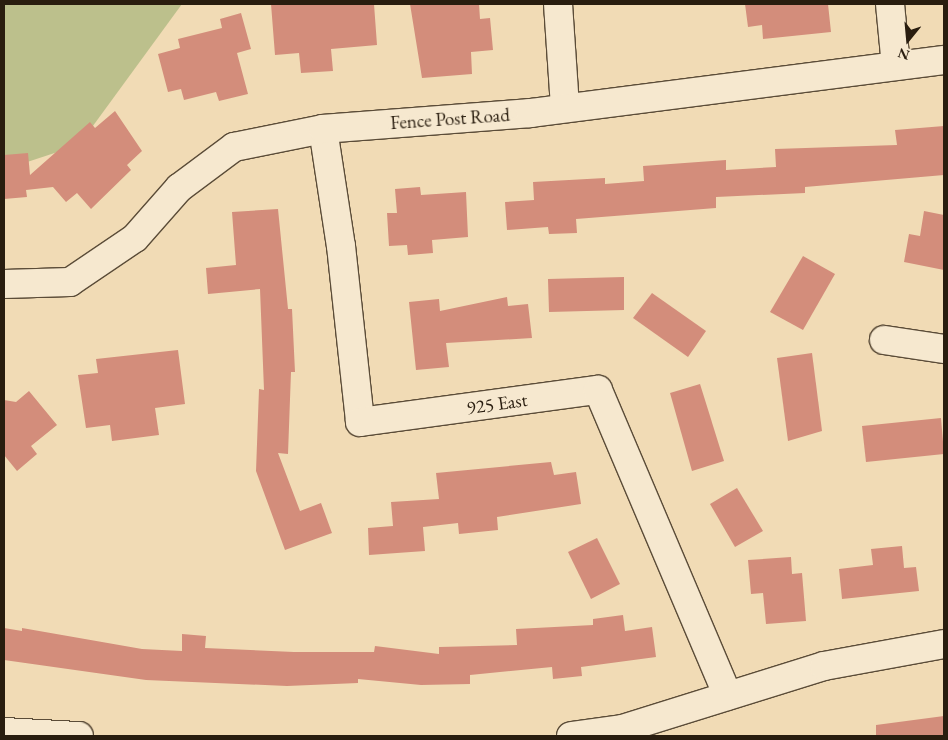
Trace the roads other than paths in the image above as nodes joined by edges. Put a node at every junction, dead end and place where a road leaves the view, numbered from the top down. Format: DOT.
graph roads {
  1 [pos="558,4"];
  2 [pos="890,4"];
  3 [pos="944,60"];
  4 [pos="896,66"];
  5 [pos="565,108"];
  6 [pos="323,129"];
  7 [pos="4,284"];
  8 [pos="884,340"];
  9 [pos="944,349"];
  10 [pos="944,644"];
  11 [pos="728,696"];
  12 [pos="4,732"];
  13 [pos="69,736"];
  14 [pos="571,736"];
  1 -- 5 [label="street"];
  2 -- 4 [label="street"];
  3 -- 4 [label="street, Fence Post Road"];
  4 -- 5 [label="street, Fence Post Road"];
  5 -- 6 [label="street, Fence Post Road"];
  6 -- 7 [label="street, Fence Post Road"];
  6 -- 11 [label="street, 925 East"];
  8 -- 9 [label="street"];
  10 -- 11 [label="street"];
  11 -- 14 [label="street"];
  12 -- 13 [label="street"];
}
